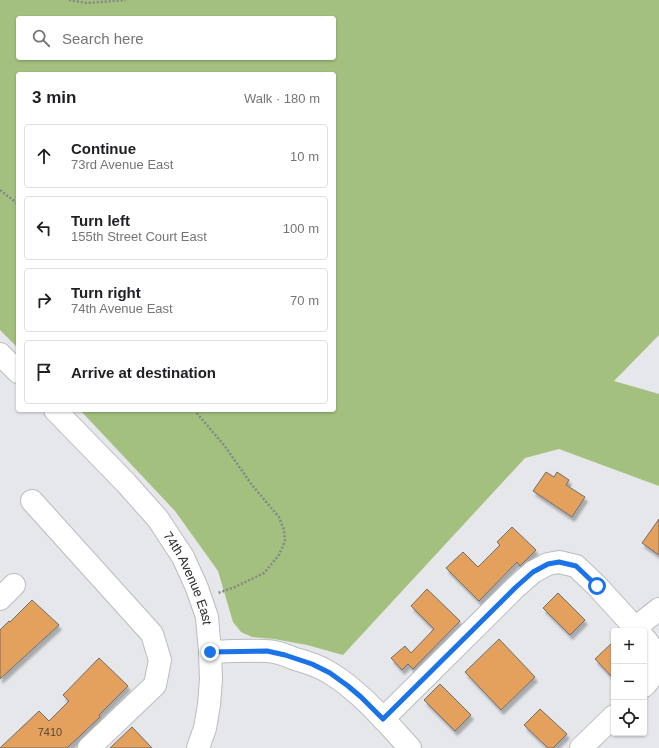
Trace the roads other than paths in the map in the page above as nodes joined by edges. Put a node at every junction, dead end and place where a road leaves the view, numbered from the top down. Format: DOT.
graph roads {
  1 [pos="0,354"];
  2 [pos="16,370"];
  3 [pos="57,412"];
  4 [pos="32,501"];
  5 [pos="659,609"];
  6 [pos="635,628"];
  7 [pos="642,628"];
  8 [pos="647,641"];
  9 [pos="210,652"];
  10 [pos="648,680"];
  11 [pos="383,719"];
  12 [pos="611,719"];
  13 [pos="89,748"];
  14 [pos="198,748"];
  15 [pos="410,748"];
  16 [pos="581,748"];
  1 -- 2 [label="street"];
  3 -- 9 [label="street, 74th Avenue East"];
  4 -- 13 [label="street"];
  5 -- 7 [label="street"];
  6 -- 11 [label="street"];
  8 -- 10 [label="street"];
  9 -- 11 [label="street"];
  9 -- 14 [label="street, 74th Avenue East"];
  11 -- 15 [label="street"];
  12 -- 16 [label="street"];
}
